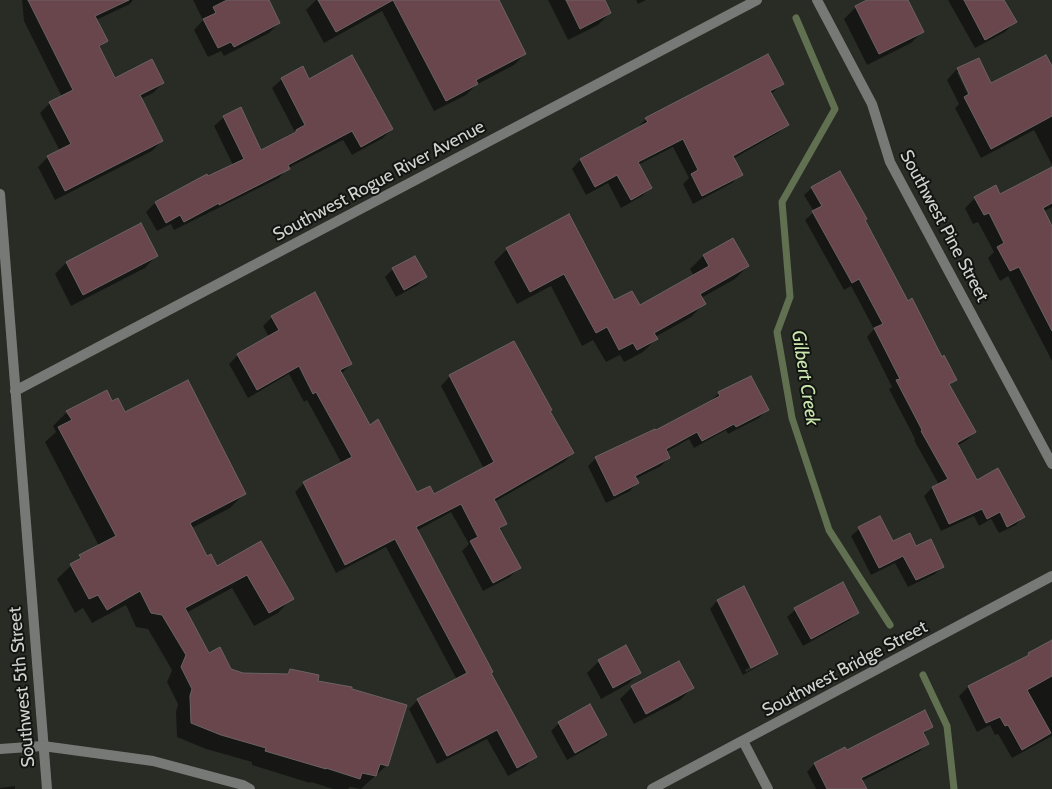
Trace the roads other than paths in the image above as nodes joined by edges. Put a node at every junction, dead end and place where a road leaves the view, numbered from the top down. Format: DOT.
graph roads {
  1 [pos="757,0"];
  2 [pos="816,0"];
  3 [pos="0,194"];
  4 [pos="16,391"];
  5 [pos="1052,464"];
  6 [pos="1052,576"];
  7 [pos="743,741"];
  8 [pos="43,746"];
  9 [pos="0,749"];
  10 [pos="47,789"];
  11 [pos="250,789"];
  12 [pos="652,789"];
  13 [pos="768,789"];
  1 -- 4 [label="street, Southwest Rogue River Avenue"];
  2 -- 5 [label="street, Southwest Pine Street"];
  3 -- 4 [label="street, Southwest 5th Street"];
  4 -- 8 [label="street, Southwest 5th Street"];
  6 -- 7 [label="street, Southwest Bridge Street"];
  7 -- 12 [label="street, Southwest Bridge Street"];
  7 -- 13 [label="street"];
  8 -- 9 [label="street"];
  8 -- 10 [label="street, Southwest 5th Street"];
  8 -- 11 [label="street"];
}
